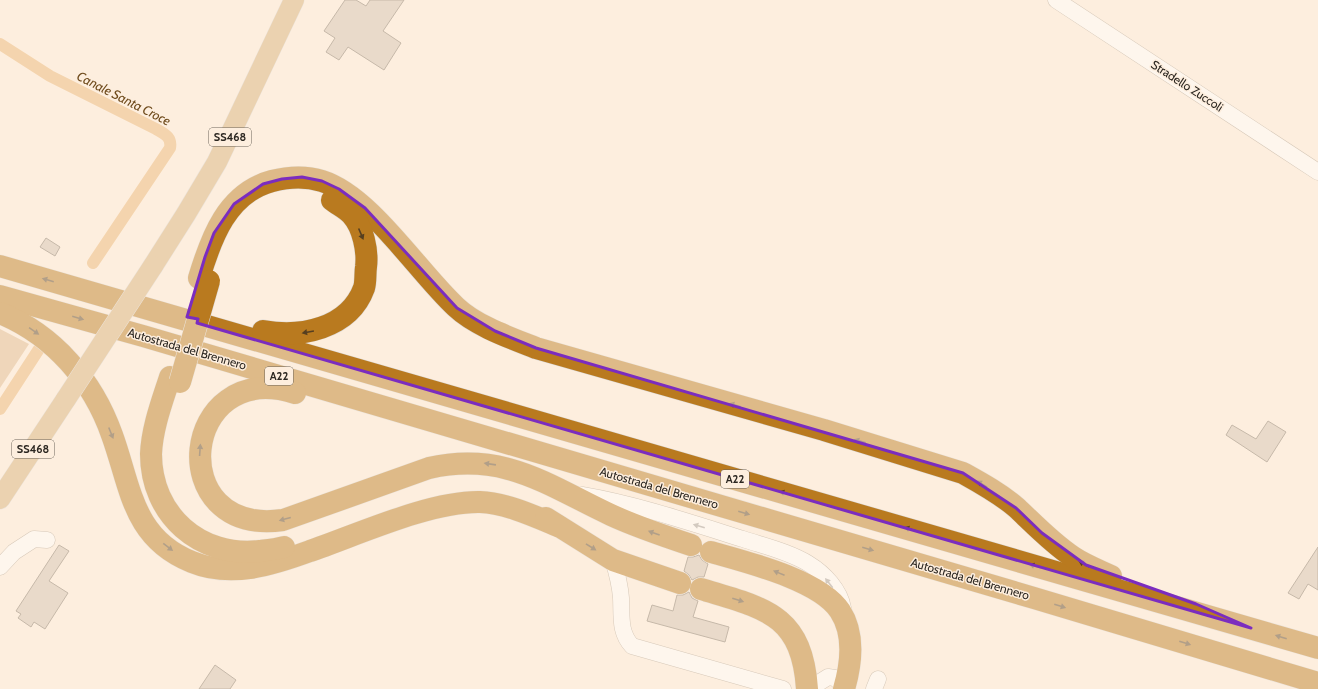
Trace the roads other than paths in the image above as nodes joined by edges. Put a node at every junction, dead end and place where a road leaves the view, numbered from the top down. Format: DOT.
graph roads {
  1 [pos="294,0"];
  2 [pos="1056,0"];
  3 [pos="1318,172"];
  4 [pos="0,266"];
  5 [pos="204,280"];
  6 [pos="0,296"];
  7 [pos="153,310"];
  8 [pos="0,313"];
  9 [pos="175,379"];
  10 [pos="558,458"];
  11 [pos="565,492"];
  12 [pos="0,499"];
  13 [pos="558,526"];
  14 [pos="47,540"];
  15 [pos="613,560"];
  16 [pos="0,567"];
  17 [pos="1251,628"];
  18 [pos="848,631"];
  19 [pos="1318,648"];
  20 [pos="1318,683"];
  21 [pos="845,688"];
  22 [pos="783,689"];
  23 [pos="808,689"];
  1 -- 12 [label="main road, SS468, bridge"];
  2 -- 3 [label="street, Stradello Zuccoli"];
  7 -- 4 [label="highway, A22, one-way"];
  5 -- 7 [label="highway, one-way"];
  5 -- 9 [label="highway, bridge"];
  17 -- 5 [label="highway, one-way"];
  6 -- 10 [label="highway, Autostrada del Brennero / A22, one-way"];
  17 -- 7 [label="highway, A22, one-way"];
  8 -- 13 [label="highway, one-way"];
  9 -- 11 [label="highway"];
  9 -- 13 [label="highway"];
  11 -- 10 [label="highway, one-way"];
  10 -- 20 [label="highway, Autostrada del Brennero / A22, one-way"];
  18 -- 11 [label="highway, one-way"];
  18 -- 11 [label="street, one-way"];
  13 -- 15 [label="highway, one-way"];
  14 -- 16 [label="street"];
  15 -- 22 [label="street"];
  15 -- 23 [label="highway, one-way"];
  19 -- 17 [label="highway, A22, one-way"];
  18 -- 21 [label="highway"];
  21 -- 23 [label="street"];
}
